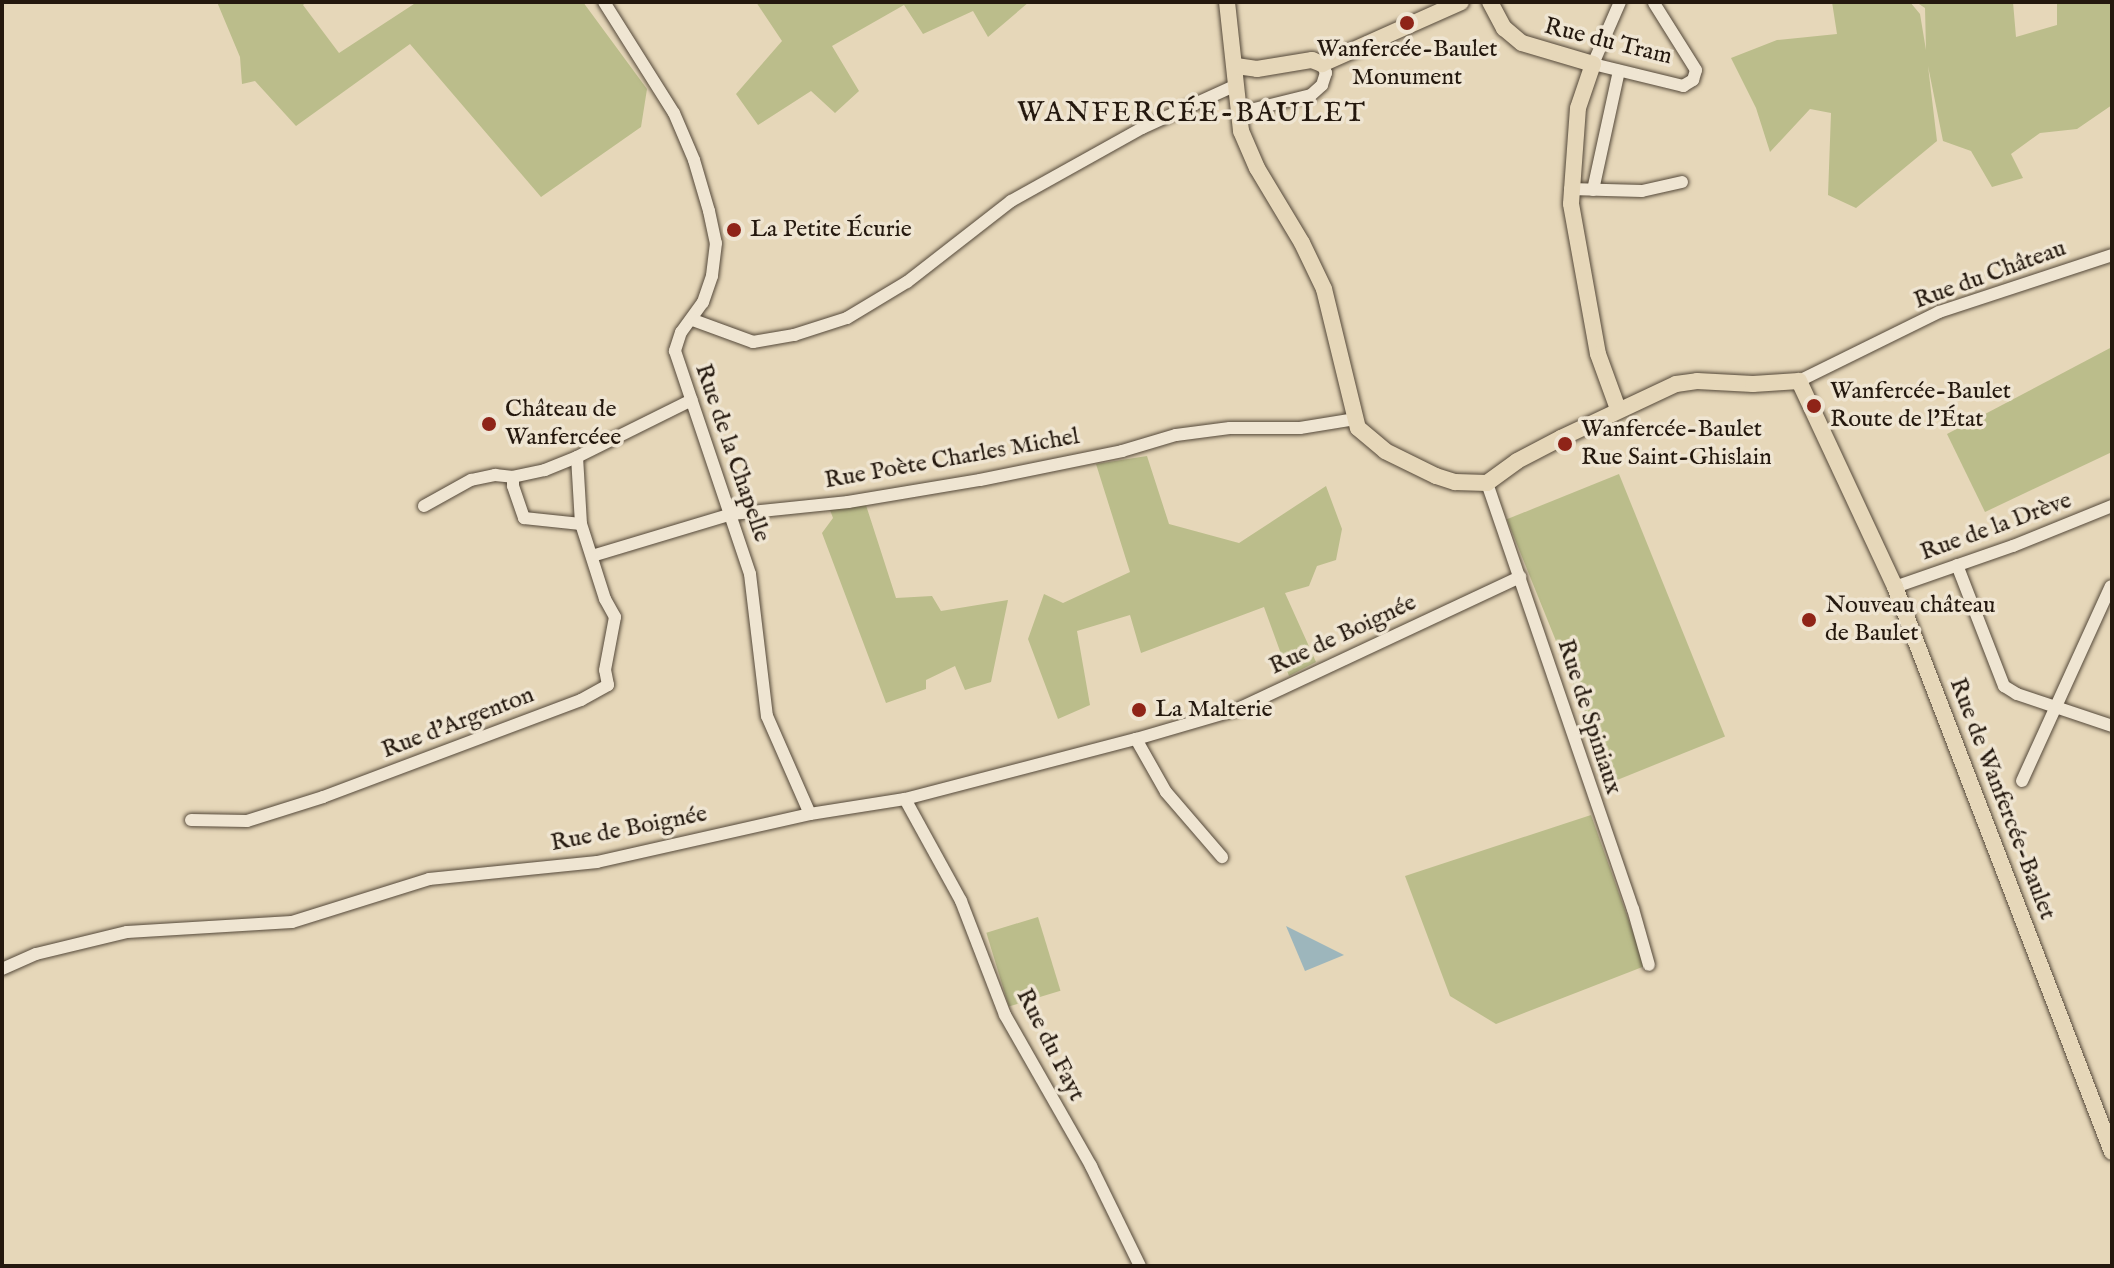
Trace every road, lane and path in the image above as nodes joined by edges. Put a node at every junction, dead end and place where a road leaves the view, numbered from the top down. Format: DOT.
graph roads {
  1 [pos="604,2"];
  2 [pos="1227,2"];
  3 [pos="1461,2"];
  4 [pos="1490,2"];
  5 [pos="1620,2"];
  6 [pos="1655,2"];
  7 [pos="1322,64"];
  8 [pos="1593,64"];
  9 [pos="1236,66"];
  10 [pos="1619,71"];
  11 [pos="1234,86"];
  12 [pos="1238,113"];
  13 [pos="1682,182"];
  14 [pos="1570,189"];
  15 [pos="1593,190"];
  16 [pos="2112,255"];
  17 [pos="693,320"];
  18 [pos="1799,381"];
  19 [pos="692,400"];
  20 [pos="1618,409"];
  21 [pos="1355,419"];
  22 [pos="577,457"];
  23 [pos="513,477"];
  24 [pos="1487,483"];
  25 [pos="424,506"];
  26 [pos="2112,506"];
  27 [pos="732,514"];
  28 [pos="581,524"];
  29 [pos="592,556"];
  30 [pos="1957,565"];
  31 [pos="1520,577"];
  32 [pos="2111,586"];
  33 [pos="1895,587"];
  34 [pos="2055,706"];
  35 [pos="2112,726"];
  36 [pos="1136,739"];
  37 [pos="2022,781"];
  38 [pos="905,799"];
  39 [pos="810,814"];
  40 [pos="191,820"];
  41 [pos="1222,857"];
  42 [pos="1649,965"];
  43 [pos="2,969"];
  44 [pos="2112,1152"];
  45 [pos="1140,1266"];
  1 -- 17 [label="street"];
  2 -- 9 [label="main road"];
  3 -- 7 [label="main road"];
  4 -- 8 [label="main road, Rue du Tram"];
  5 -- 8 [label="street"];
  6 -- 10 [label="street, Rue du Tram"];
  7 -- 9 [label="main road"];
  7 -- 12 [label="street"];
  8 -- 10 [label="street, Rue du Tram"];
  8 -- 14 [label="main road"];
  9 -- 11 [label="main road"];
  10 -- 15 [label="street"];
  11 -- 12 [label="main road"];
  11 -- 17 [label="street, Rue de la Chapelle"];
  12 -- 21 [label="main road"];
  13 -- 15 [label="street"];
  14 -- 15 [label="street"];
  14 -- 20 [label="main road"];
  16 -- 18 [label="street, Rue du Château"];
  17 -- 19 [label="street, Rue de la Chapelle"];
  18 -- 20 [label="main road"];
  18 -- 33 [label="main road, Rue de Wanfercée-Baulet"];
  19 -- 22 [label="street"];
  19 -- 27 [label="street, Rue de la Chapelle"];
  20 -- 24 [label="main road"];
  21 -- 24 [label="main road"];
  21 -- 27 [label="street, Rue Poète Charles Michel"];
  22 -- 23 [label="street"];
  22 -- 28 [label="street"];
  23 -- 25 [label="street"];
  23 -- 28 [label="street"];
  24 -- 31 [label="street, Rue de Spiniaux"];
  26 -- 30 [label="street, Rue de la Drève"];
  27 -- 29 [label="street, Rue Poète Charles Michel"];
  27 -- 39 [label="street, Rue de la Chapelle"];
  28 -- 29 [label="street"];
  29 -- 40 [label="street, Rue d'Argenton"];
  30 -- 33 [label="street, Rue de la Drève"];
  30 -- 34 [label="street"];
  31 -- 36 [label="street, Rue de Boignée"];
  31 -- 42 [label="street, Rue de Spiniaux"];
  32 -- 34 [label="street"];
  33 -- 44 [label="main road, Rue de Wanfercée-Baulet"];
  34 -- 35 [label="street"];
  34 -- 37 [label="street"];
  36 -- 38 [label="street, Rue de Boignée"];
  36 -- 41 [label="street"];
  38 -- 39 [label="street, Rue de Boignée"];
  38 -- 45 [label="street, Rue du Fayt"];
  39 -- 43 [label="street, Rue de Boignée"];
}
